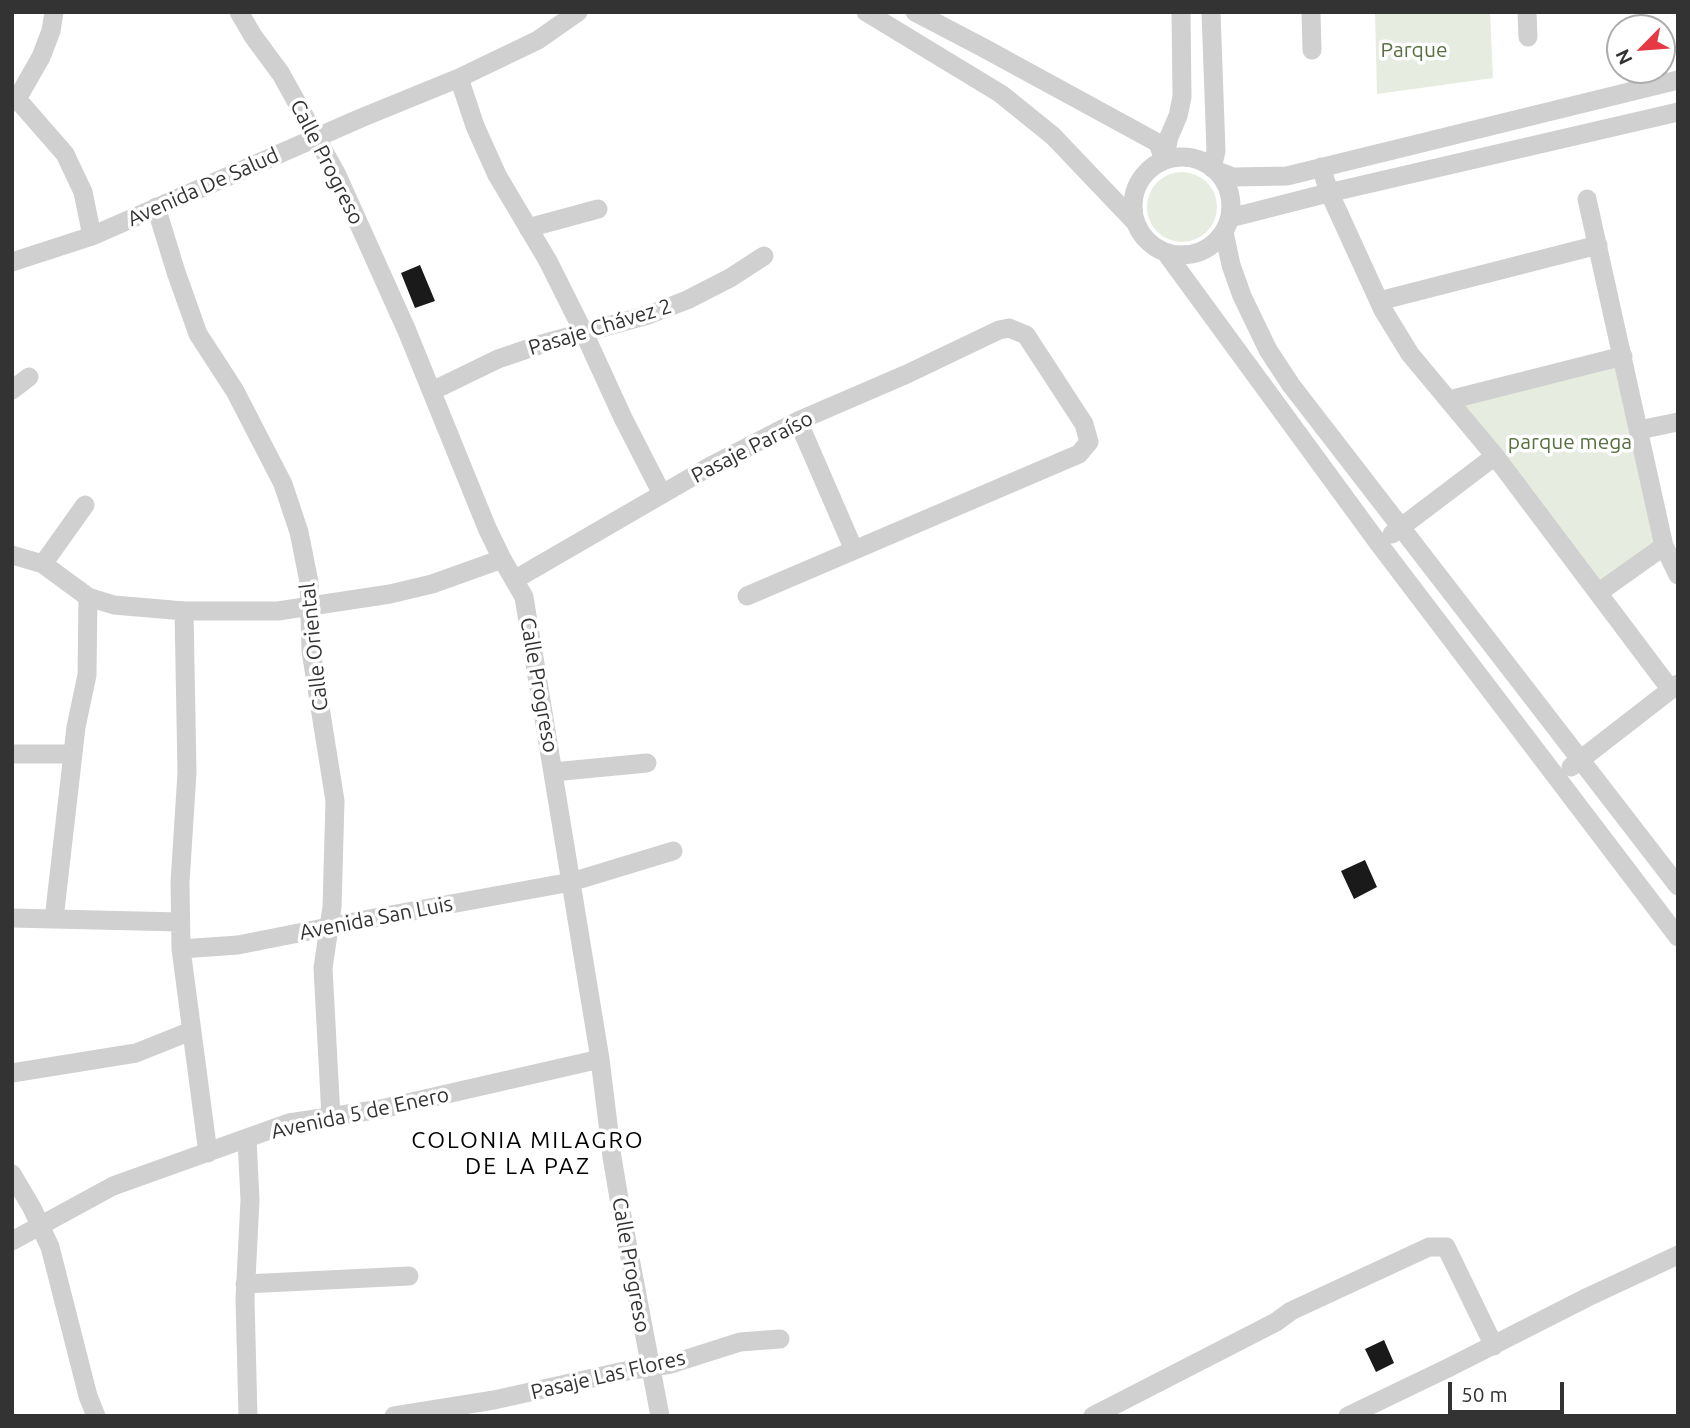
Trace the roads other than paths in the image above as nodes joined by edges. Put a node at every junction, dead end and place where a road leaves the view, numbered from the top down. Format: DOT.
graph roads {
  1 [pos="54,12"];
  2 [pos="239,12"];
  3 [pos="578,12"];
  4 [pos="866,12"];
  5 [pos="915,12"];
  6 [pos="1311,12"];
  7 [pos="1527,12"];
  8 [pos="1177,15"];
  9 [pos="1211,15"];
  10 [pos="1528,37"];
  11 [pos="982,47"];
  12 [pos="1312,50"];
  13 [pos="971,76"];
  14 [pos="459,78"];
  15 [pos="1678,80"];
  16 [pos="14,101"];
  17 [pos="1678,112"];
  18 [pos="317,138"];
  19 [pos="1164,160"];
  20 [pos="1321,167"];
  21 [pos="1213,169"];
  22 [pos="1329,192"];
  23 [pos="1587,199"];
  24 [pos="156,207"];
  25 [pos="598,209"];
  26 [pos="1135,222"];
  27 [pos="1227,225"];
  28 [pos="528,228"];
  29 [pos="92,236"];
  30 [pos="1598,245"];
  31 [pos="1166,253"];
  32 [pos="764,256"];
  33 [pos="12,262"];
  34 [pos="1379,301"];
  35 [pos="584,333"];
  36 [pos="1623,356"];
  37 [pos="29,377"];
  38 [pos="12,390"];
  39 [pos="432,391"];
  40 [pos="1449,400"];
  41 [pos="798,421"];
  42 [pos="1678,422"];
  43 [pos="1639,430"];
  44 [pos="1494,456"];
  45 [pos="662,494"];
  46 [pos="85,505"];
  47 [pos="1401,528"];
  48 [pos="1379,544"];
  49 [pos="1664,546"];
  50 [pos="854,551"];
  51 [pos="12,555"];
  52 [pos="502,559"];
  53 [pos="43,564"];
  54 [pos="1678,575"];
  55 [pos="514,580"];
  56 [pos="1598,593"];
  57 [pos="747,596"];
  58 [pos="88,597"];
  59 [pos="310,606"];
  60 [pos="184,611"];
  61 [pos="1674,687"];
  62 [pos="12,754"];
  63 [pos="73,754"];
  64 [pos="1580,760"];
  65 [pos="647,763"];
  66 [pos="553,772"];
  67 [pos="1557,778"];
  68 [pos="673,851"];
  69 [pos="572,882"];
  70 [pos="1678,886"];
  71 [pos="12,918"];
  72 [pos="54,919"];
  73 [pos="180,922"];
  74 [pos="329,926"];
  75 [pos="1678,937"];
  76 [pos="181,949"];
  77 [pos="191,1031"];
  78 [pos="600,1059"];
  79 [pos="12,1073"];
  80 [pos="331,1117"];
  81 [pos="247,1139"];
  82 [pos="208,1153"];
  83 [pos="12,1174"];
  84 [pos="40,1226"];
  85 [pos="12,1241"];
  86 [pos="1678,1255"];
  87 [pos="409,1276"];
  88 [pos="246,1284"];
  89 [pos="780,1339"];
  90 [pos="1494,1346"];
  91 [pos="650,1367"];
  92 [pos="495,1408"];
  93 [pos="96,1416"];
  94 [pos="248,1416"];
  95 [pos="394,1416"];
  96 [pos="660,1416"];
  97 [pos="1093,1416"];
  98 [pos="1348,1416"];
  1 -- 16 [label="street"];
  2 -- 18 [label="street, Calle Progreso"];
  3 -- 14 [label="street, Avenida De Salud"];
  4 -- 13 [label="street"];
  5 -- 11 [label="street"];
  6 -- 12 [label="street"];
  7 -- 10 [label="street"];
  8 -- 9 [label="street"];
  8 -- 19 [label="street"];
  9 -- 21 [label="street"];
  11 -- 13 [label="street"];
  11 -- 19 [label="street"];
  13 -- 26 [label="street"];
  14 -- 18 [label="street, Avenida De Salud"];
  14 -- 28 [label="street"];
  15 -- 20 [label="street"];
  16 -- 29 [label="street"];
  17 -- 22 [label="street"];
  18 -- 24 [label="street, Avenida De Salud"];
  18 -- 39 [label="street, Calle Progreso"];
  19 -- 21 [label="street"];
  19 -- 26 [label="street"];
  20 -- 21 [label="street"];
  20 -- 22 [label="street"];
  21 -- 27 [label="street"];
  22 -- 27 [label="street"];
  22 -- 34 [label="street"];
  23 -- 30 [label="street"];
  24 -- 29 [label="street, Avenida De Salud"];
  24 -- 59 [label="street, Calle Oriental"];
  25 -- 28 [label="street"];
  26 -- 31 [label="street"];
  27 -- 31 [label="street"];
  27 -- 47 [label="street"];
  28 -- 35 [label="street"];
  29 -- 33 [label="street, Avenida De Salud"];
  30 -- 34 [label="street"];
  30 -- 36 [label="street"];
  31 -- 48 [label="street"];
  32 -- 35 [label="street, Pasaje Chávez 2"];
  34 -- 40 [label="street"];
  35 -- 39 [label="street, Pasaje Chávez 2"];
  35 -- 45 [label="street"];
  36 -- 40 [label="street"];
  36 -- 43 [label="street"];
  37 -- 38 [label="street"];
  39 -- 52 [label="street, Calle Progreso"];
  40 -- 44 [label="street"];
  41 -- 45 [label="street, Pasaje Paraíso"];
  41 -- 50 [label="street"];
  41 -- 50 [label="street, Pasaje Paraíso"];
  42 -- 43 [label="street"];
  43 -- 49 [label="street"];
  44 -- 47 [label="street"];
  44 -- 56 [label="street"];
  45 -- 55 [label="street, Pasaje Paraíso"];
  46 -- 53 [label="street"];
  47 -- 48 [label="street"];
  47 -- 64 [label="street"];
  48 -- 67 [label="street"];
  49 -- 54 [label="street"];
  49 -- 56 [label="street"];
  50 -- 57 [label="street"];
  51 -- 53 [label="street"];
  52 -- 55 [label="street, Calle Progreso"];
  52 -- 59 [label="street"];
  53 -- 58 [label="street"];
  55 -- 66 [label="street, Calle Progreso"];
  56 -- 61 [label="street"];
  58 -- 60 [label="street"];
  58 -- 63 [label="street"];
  59 -- 60 [label="street"];
  59 -- 74 [label="street, Calle Oriental"];
  60 -- 73 [label="street"];
  61 -- 64 [label="street"];
  62 -- 63 [label="street"];
  63 -- 72 [label="street"];
  64 -- 67 [label="street"];
  64 -- 70 [label="street"];
  65 -- 66 [label="street"];
  66 -- 69 [label="street, Calle Progreso"];
  67 -- 75 [label="street"];
  68 -- 69 [label="street, Avenida San Luis"];
  69 -- 74 [label="street, Avenida San Luis"];
  69 -- 78 [label="street, Calle Progreso"];
  71 -- 72 [label="street"];
  72 -- 73 [label="street"];
  73 -- 76 [label="street"];
  74 -- 76 [label="street, Avenida San Luis"];
  74 -- 80 [label="street, Calle Oriental"];
  76 -- 77 [label="street"];
  77 -- 79 [label="street"];
  77 -- 82 [label="street"];
  78 -- 80 [label="street, Avenida 5 de Enero"];
  78 -- 91 [label="street, Calle Progreso"];
  80 -- 81 [label="street, Avenida 5 de Enero"];
  81 -- 82 [label="street, Avenida 5 de Enero"];
  81 -- 88 [label="street"];
  82 -- 84 [label="street, Avenida 5 de Enero"];
  83 -- 84 [label="street"];
  84 -- 85 [label="street, Avenida 5 de Enero"];
  84 -- 93 [label="street"];
  86 -- 90 [label="street"];
  87 -- 88 [label="street"];
  88 -- 94 [label="street"];
  89 -- 91 [label="street, Pasaje Las Flores"];
  90 -- 97 [label="street"];
  90 -- 98 [label="street"];
  91 -- 92 [label="street, Pasaje Las Flores"];
  91 -- 96 [label="street, Calle Progreso"];
  92 -- 95 [label="street, Pasaje Las Flores"];
}
